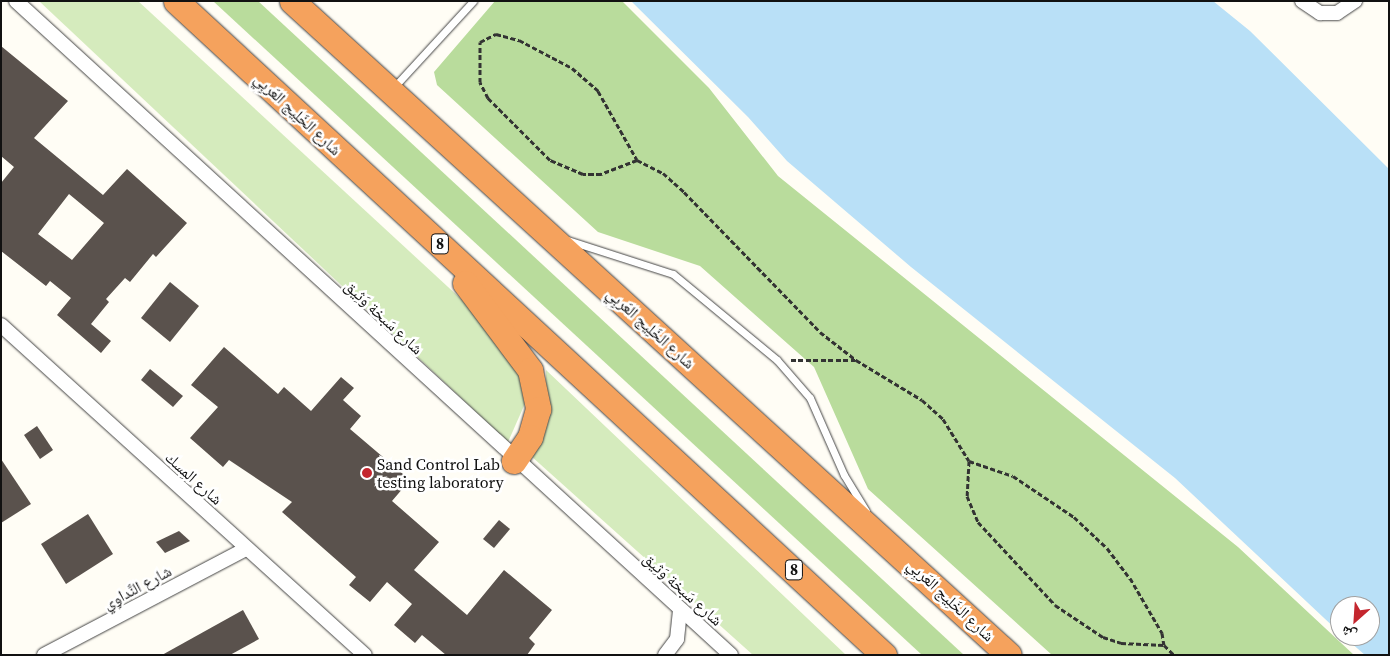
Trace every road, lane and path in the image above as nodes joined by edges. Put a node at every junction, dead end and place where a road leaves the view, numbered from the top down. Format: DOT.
graph roads {
  1 [pos="16,1"];
  2 [pos="176,1"];
  3 [pos="292,1"];
  4 [pos="303,1"];
  5 [pos="474,1"];
  6 [pos="1302,1"];
  7 [pos="1355,1"];
  8 [pos="333,38"];
  9 [pos="390,91"];
  10 [pos="637,160"];
  11 [pos="422,228"];
  12 [pos="546,234"];
  13 [pos="1,325"];
  14 [pos="777,360"];
  15 [pos="856,360"];
  16 [pos="514,461"];
  17 [pos="969,462"];
  18 [pos="880,533"];
  19 [pos="246,549"];
  20 [pos="680,612"];
  21 [pos="1164,645"];
  22 [pos="44,655"];
  23 [pos="365,655"];
  24 [pos="664,655"];
  25 [pos="731,655"];
  26 [pos="884,655"];
  27 [pos="1009,655"];
  28 [pos="1174,655"];
  1 -- 16 [label="street, شارع سَبخة وَثِيق"];
  2 -- 11 [label="highway, شارع الخَلِيج العَربِي / 8"];
  3 -- 8 [label="highway, شارع الخَلِيج العَربِي"];
  4 -- 8 [label="lane"];
  5 -- 9 [label="lane"];
  6 -- 7 [label="street"];
  8 -- 9 [label="highway, شارع الخَلِيج العَربِي"];
  9 -- 12 [label="highway, شارع الخَلِيج العَربِي"];
  10 -- 10 [label="path"];
  10 -- 15 [label="path"];
  11 -- 16 [label="highway"];
  11 -- 26 [label="highway, شارع الخَلِيج العَربِي / 8"];
  12 -- 14 [label="lane"];
  12 -- 18 [label="highway, شارع الخَلِيج العَربِي"];
  13 -- 19 [label="street, شارع المِسك"];
  14 -- 15 [label="path"];
  14 -- 18 [label="lane"];
  15 -- 17 [label="path"];
  16 -- 20 [label="street, شارع سَبخة وَثِيق"];
  17 -- 21 [label="path"];
  17 -- 21 [label="path"];
  18 -- 27 [label="highway, شارع الخَلِيج العَربِي"];
  19 -- 22 [label="street, شارع النَّداوِي"];
  19 -- 23 [label="street, شارع المِسك"];
  20 -- 24 [label="street"];
  20 -- 25 [label="street, شارع سَبخة وَثِيق"];
  21 -- 28 [label="path"];
}
